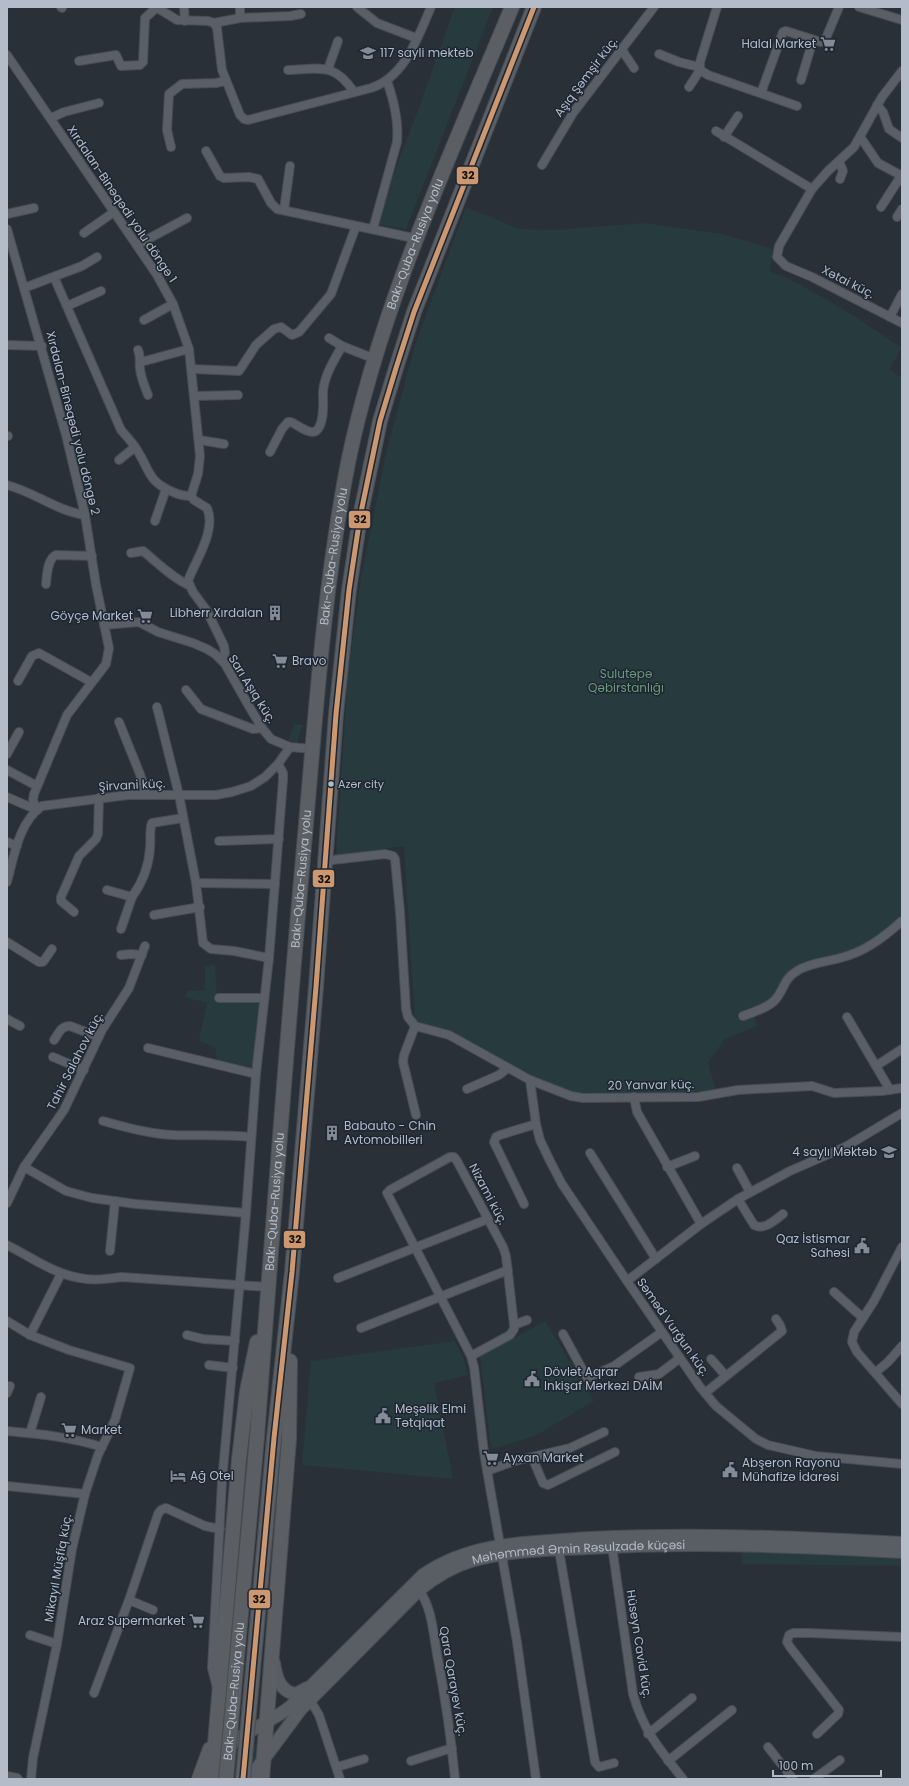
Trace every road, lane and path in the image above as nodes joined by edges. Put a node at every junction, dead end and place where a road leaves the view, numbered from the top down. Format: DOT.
graph roads {
  1 [pos="156,7"];
  2 [pos="184,7"];
  3 [pos="240,7"];
  4 [pos="357,7"];
  5 [pos="431,7"];
  6 [pos="512,7"];
  7 [pos="534,7"];
  8 [pos="654,7"];
  9 [pos="717,7"];
  10 [pos="839,7"];
  11 [pos="859,7"];
  12 [pos="301,14"];
  13 [pos="240,18"];
  14 [pos="902,20"];
  15 [pos="185,21"];
  16 [pos="214,23"];
  17 [pos="416,38"];
  18 [pos="813,40"];
  19 [pos="338,41"];
  20 [pos="622,50"];
  21 [pos="659,54"];
  22 [pos="7,56"];
  23 [pos="79,61"];
  24 [pos="634,68"];
  25 [pos="700,68"];
  26 [pos="328,69"];
  27 [pos="288,70"];
  28 [pos="902,71"];
  29 [pos="801,80"];
  30 [pos="226,81"];
  31 [pos="387,81"];
  32 [pos="689,87"];
  33 [pos="354,92"];
  34 [pos="761,93"];
  35 [pos="99,103"];
  36 [pos="877,105"];
  37 [pos="797,106"];
  38 [pos="738,116"];
  39 [pos="51,118"];
  40 [pos="716,131"];
  41 [pos="724,136"];
  42 [pos="861,138"];
  43 [pos="902,138"];
  44 [pos="170,146"];
  45 [pos="206,151"];
  46 [pos="839,161"];
  47 [pos="542,165"];
  48 [pos="290,166"];
  49 [pos="902,176"];
  50 [pos="840,179"];
  51 [pos="812,189"];
  52 [pos="882,207"];
  53 [pos="34,208"];
  54 [pos="902,209"];
  55 [pos="284,210"];
  56 [pos="114,212"];
  57 [pos="7,214"];
  58 [pos="897,217"];
  59 [pos="187,218"];
  60 [pos="356,226"];
  61 [pos="373,228"];
  62 [pos="7,229"];
  63 [pos="84,234"];
  64 [pos="418,238"];
  65 [pos="8,241"];
  66 [pos="137,245"];
  67 [pos="97,257"];
  68 [pos="54,277"];
  69 [pos="24,288"];
  70 [pos="101,292"];
  71 [pos="902,294"];
  72 [pos="173,304"];
  73 [pos="67,306"];
  74 [pos="890,317"];
  75 [pos="144,320"];
  76 [pos="902,323"];
  77 [pos="329,338"];
  78 [pos="7,345"];
  79 [pos="42,346"];
  80 [pos="342,346"];
  81 [pos="190,349"];
  82 [pos="138,350"];
  83 [pos="375,359"];
  84 [pos="141,362"];
  85 [pos="192,369"];
  86 [pos="148,395"];
  87 [pos="238,395"];
  88 [pos="195,396"];
  89 [pos="199,440"];
  90 [pos="224,444"];
  91 [pos="135,447"];
  92 [pos="270,452"];
  93 [pos="119,460"];
  94 [pos="7,485"];
  95 [pos="166,489"];
  96 [pos="191,496"];
  97 [pos="85,515"];
  98 [pos="155,521"];
  99 [pos="130,552"];
  100 [pos="92,556"];
  101 [pos="46,584"];
  102 [pos="190,586"];
  103 [pos="104,625"];
  104 [pos="221,659"];
  105 [pos="18,681"];
  106 [pos="91,682"];
  107 [pos="186,690"];
  108 [pos="157,707"];
  109 [pos="119,722"];
  110 [pos="262,728"];
  111 [pos="19,732"];
  112 [pos="290,746"];
  113 [pos="313,749"];
  114 [pos="7,754"];
  115 [pos="278,764"];
  116 [pos="7,770"];
  117 [pos="37,786"];
  118 [pos="146,794"];
  119 [pos="179,795"];
  120 [pos="7,797"];
  121 [pos="99,798"];
  122 [pos="37,810"];
  123 [pos="183,818"];
  124 [pos="279,839"];
  125 [pos="220,841"];
  126 [pos="7,842"];
  127 [pos="17,846"];
  128 [pos="324,861"];
  129 [pos="7,882"];
  130 [pos="196,884"];
  131 [pos="275,884"];
  132 [pos="106,890"];
  133 [pos="132,898"];
  134 [pos="200,907"];
  135 [pos="74,912"];
  136 [pos="154,915"];
  137 [pos="902,921"];
  138 [pos="121,929"];
  139 [pos="7,942"];
  140 [pos="145,946"];
  141 [pos="52,949"];
  142 [pos="120,955"];
  143 [pos="142,955"];
  144 [pos="269,958"];
  145 [pos="219,998"];
  146 [pos="264,998"];
  147 [pos="743,1016"];
  148 [pos="847,1017"];
  149 [pos="7,1019"];
  150 [pos="20,1026"];
  151 [pos="415,1026"];
  152 [pos="98,1037"];
  153 [pos="54,1040"];
  154 [pos="148,1048"];
  155 [pos="902,1049"];
  156 [pos="53,1057"];
  157 [pos="876,1066"];
  158 [pos="508,1068"];
  159 [pos="84,1070"];
  160 [pos="256,1074"];
  161 [pos="530,1080"];
  162 [pos="902,1088"];
  163 [pos="467,1089"];
  164 [pos="890,1090"];
  165 [pos="634,1097"];
  166 [pos="902,1113"];
  167 [pos="416,1115"];
  168 [pos="103,1121"];
  169 [pos="536,1124"];
  170 [pos="251,1137"];
  171 [pos="590,1153"];
  172 [pos="695,1156"];
  173 [pos="24,1167"];
  174 [pos="667,1167"];
  175 [pos="737,1168"];
  176 [pos="750,1192"];
  177 [pos="738,1199"];
  178 [pos="115,1201"];
  179 [pos="7,1203"];
  180 [pos="524,1204"];
  181 [pos="246,1213"];
  182 [pos="783,1214"];
  183 [pos="488,1219"];
  184 [pos="701,1224"];
  185 [pos="7,1245"];
  186 [pos="902,1247"];
  187 [pos="415,1248"];
  188 [pos="110,1251"];
  189 [pos="656,1259"];
  190 [pos="508,1270"];
  191 [pos="61,1274"];
  192 [pos="338,1278"];
  193 [pos="626,1281"];
  194 [pos="240,1285"];
  195 [pos="268,1287"];
  196 [pos="290,1290"];
  197 [pos="834,1292"];
  198 [pos="440,1298"];
  199 [pos="863,1318"];
  200 [pos="776,1319"];
  201 [pos="528,1320"];
  202 [pos="7,1321"];
  203 [pos="514,1325"];
  204 [pos="361,1328"];
  205 [pos="662,1332"];
  206 [pos="563,1334"];
  207 [pos="30,1335"];
  208 [pos="187,1335"];
  209 [pos="235,1341"];
  210 [pos="901,1350"];
  211 [pos="471,1356"];
  212 [pos="680,1358"];
  213 [pos="711,1359"];
  214 [pos="209,1365"];
  215 [pos="233,1368"];
  216 [pos="876,1372"];
  217 [pos="726,1376"];
  218 [pos="639,1378"];
  219 [pos="705,1393"];
  220 [pos="41,1397"];
  221 [pos="902,1404"];
  222 [pos="7,1431"];
  223 [pos="604,1432"];
  224 [pos="30,1433"];
  225 [pos="102,1447"];
  226 [pos="615,1452"];
  227 [pos="532,1457"];
  228 [pos="902,1464"];
  229 [pos="486,1471"];
  230 [pos="7,1486"];
  231 [pos="85,1494"];
  232 [pos="220,1529"];
  233 [pos="902,1543"];
  234 [pos="612,1546"];
  235 [pos="501,1550"];
  236 [pos="559,1550"];
  237 [pos="902,1552"];
  238 [pos="419,1590"];
  239 [pos="129,1600"];
  240 [pos="153,1610"];
  241 [pos="30,1635"];
  242 [pos="902,1636"];
  243 [pos="57,1644"];
  244 [pos="272,1650"];
  245 [pos="313,1684"];
  246 [pos="94,1693"];
  247 [pos="220,1696"];
  248 [pos="692,1698"];
  249 [pos="310,1700"];
  250 [pos="732,1710"];
  251 [pos="217,1722"];
  252 [pos="267,1722"];
  253 [pos="648,1734"];
  254 [pos="817,1734"];
  255 [pos="237,1740"];
  256 [pos="768,1747"];
  257 [pos="452,1748"];
  258 [pos="264,1759"];
  259 [pos="364,1759"];
  260 [pos="840,1760"];
  261 [pos="411,1761"];
  262 [pos="668,1761"];
  263 [pos="614,1763"];
  264 [pos="336,1767"];
  265 [pos="211,1776"];
  266 [pos="7,1777"];
  267 [pos="17,1779"];
  268 [pos="31,1779"];
  269 [pos="199,1779"];
  270 [pos="226,1779"];
  271 [pos="243,1779"];
  272 [pos="249,1779"];
  273 [pos="262,1779"];
  274 [pos="340,1779"];
  275 [pos="455,1779"];
  276 [pos="536,1779"];
  277 [pos="683,1779"];
  278 [pos="793,1779"];
  279 [pos="814,1779"];
  1 -- 15 [label="street"];
  1 -- 23 [label="street"];
  2 -- 15 [label="street"];
  3 -- 13 [label="street"];
  4 -- 17 [label="street"];
  5 -- 17 [label="street"];
  6 -- 64 [label="highway, Bakı-Quba-Rusiya yolu"];
  7 -- 128 [label="highway, Bakı-Quba-Rusiya yolu"];
  8 -- 20 [label="street, Aşıq Şəmşir küç."];
  9 -- 25 [label="street"];
  10 -- 18 [label="street"];
  11 -- 14 [label="street"];
  12 -- 13 [label="street"];
  13 -- 16 [label="street"];
  15 -- 16 [label="street"];
  16 -- 30 [label="street"];
  17 -- 31 [label="street"];
  18 -- 29 [label="street"];
  18 -- 34 [label="street"];
  19 -- 26 [label="street"];
  20 -- 24 [label="street"];
  20 -- 47 [label="street, Aşıq Şəmşir küç."];
  21 -- 25 [label="street"];
  22 -- 39 [label="street, Xırdalan-Binəqədi yolu döngə 1"];
  25 -- 32 [label="street"];
  25 -- 34 [label="street"];
  26 -- 27 [label="street"];
  26 -- 33 [label="street"];
  28 -- 36 [label="street"];
  30 -- 33 [label="street"];
  30 -- 44 [label="street"];
  31 -- 33 [label="street"];
  31 -- 61 [label="street"];
  34 -- 37 [label="street"];
  35 -- 39 [label="street"];
  36 -- 42 [label="street"];
  36 -- 43 [label="street"];
  38 -- 41 [label="street"];
  39 -- 56 [label="street, Xırdalan-Binəqədi yolu döngə 1"];
  40 -- 41 [label="street"];
  41 -- 51 [label="street"];
  42 -- 46 [label="street"];
  42 -- 49 [label="street"];
  45 -- 55 [label="street"];
  46 -- 50 [label="street"];
  46 -- 51 [label="street"];
  48 -- 55 [label="street"];
  49 -- 52 [label="street"];
  51 -- 74 [label="street, Xətai küç."];
  53 -- 57 [label="street"];
  54 -- 58 [label="street"];
  55 -- 60 [label="street"];
  56 -- 63 [label="street"];
  56 -- 66 [label="street, Xırdalan-Binəqədi yolu döngə 1"];
  59 -- 66 [label="street"];
  60 -- 61 [label="street"];
  60 -- 85 [label="street"];
  61 -- 64 [label="street"];
  62 -- 65 [label="street, Xırdalan-Binəqədi yolu döngə 2"];
  64 -- 83 [label="highway, Bakı-Quba-Rusiya yolu"];
  65 -- 69 [label="street, Xırdalan-Binəqədi yolu döngə 2"];
  66 -- 72 [label="street, Xırdalan-Binəqədi yolu döngə 1"];
  67 -- 68 [label="street"];
  68 -- 69 [label="street"];
  68 -- 73 [label="street"];
  69 -- 79 [label="street, Xırdalan-Binəqədi yolu döngə 2"];
  70 -- 73 [label="street"];
  71 -- 74 [label="street"];
  72 -- 75 [label="street"];
  72 -- 81 [label="street, Xırdalan-Binəqədi yolu döngə 1"];
  73 -- 91 [label="street"];
  74 -- 76 [label="street, Xətai küç."];
  77 -- 80 [label="street"];
  78 -- 79 [label="street"];
  79 -- 97 [label="street, Xırdalan-Binəqədi yolu döngə 2"];
  80 -- 83 [label="street"];
  80 -- 92 [label="street"];
  81 -- 84 [label="street"];
  81 -- 85 [label="street, Xırdalan-Binəqədi yolu döngə 1"];
  82 -- 84 [label="street"];
  83 -- 113 [label="highway, Bakı-Quba-Rusiya yolu"];
  84 -- 86 [label="street"];
  85 -- 88 [label="street, Xırdalan-Binəqədi yolu döngə 1"];
  87 -- 88 [label="street"];
  88 -- 89 [label="street, Xırdalan-Binəqədi yolu döngə 1"];
  89 -- 90 [label="street"];
  89 -- 96 [label="street, Xırdalan-Binəqədi yolu döngə 1"];
  91 -- 93 [label="street"];
  91 -- 95 [label="street"];
  94 -- 97 [label="street"];
  95 -- 96 [label="street"];
  95 -- 98 [label="street"];
  96 -- 102 [label="street"];
  97 -- 100 [label="street, Xırdalan-Binəqədi yolu döngə 2"];
  99 -- 102 [label="street"];
  100 -- 101 [label="street"];
  100 -- 103 [label="street, Xırdalan-Binəqədi yolu döngə 2"];
  102 -- 104 [label="street"];
  103 -- 104 [label="street, Sarı Aşıq küç."];
  103 -- 106 [label="street, Xırdalan-Binəqədi yolu döngə 2"];
  104 -- 110 [label="street, Sarı Aşıq küç."];
  105 -- 106 [label="street"];
  106 -- 117 [label="street, Xırdalan-Binəqədi yolu döngə 2"];
  107 -- 110 [label="street"];
  108 -- 119 [label="street"];
  109 -- 118 [label="street"];
  110 -- 112 [label="street, Sarı Aşıq küç."];
  111 -- 114 [label="street"];
  112 -- 113 [label="street, Sarı Aşıq küç."];
  112 -- 115 [label="street, Şirvani küç."];
  113 -- 195 [label="highway, Bakı-Quba-Rusiya yolu"];
  115 -- 119 [label="street, Şirvani küç."];
  115 -- 124 [label="street"];
  116 -- 117 [label="street"];
  117 -- 122 [label="street, Xırdalan-Binəqədi yolu döngə 2"];
  118 -- 119 [label="street, Şirvani küç."];
  118 -- 121 [label="street, Şirvani küç."];
  119 -- 123 [label="street"];
  120 -- 122 [label="street"];
  121 -- 122 [label="street, Şirvani küç."];
  121 -- 135 [label="street"];
  122 -- 127 [label="street"];
  123 -- 130 [label="street"];
  123 -- 133 [label="street"];
  124 -- 125 [label="street"];
  124 -- 131 [label="street"];
  126 -- 127 [label="street"];
  127 -- 129 [label="street"];
  128 -- 151 [label="street"];
  128 -- 196 [label="highway, Bakı-Quba-Rusiya yolu"];
  130 -- 131 [label="street"];
  130 -- 134 [label="street"];
  131 -- 144 [label="street"];
  132 -- 133 [label="street"];
  133 -- 138 [label="street"];
  134 -- 136 [label="street"];
  134 -- 144 [label="street"];
  137 -- 147 [label="street"];
  139 -- 141 [label="street"];
  140 -- 143 [label="street, Tahir Salahov küç."];
  142 -- 143 [label="street"];
  143 -- 152 [label="street, Tahir Salahov küç."];
  144 -- 146 [label="street"];
  145 -- 146 [label="street"];
  146 -- 160 [label="street"];
  148 -- 157 [label="street"];
  149 -- 150 [label="street"];
  151 -- 158 [label="street, 20 Yanvar küç."];
  151 -- 167 [label="street"];
  152 -- 153 [label="street"];
  152 -- 159 [label="street, Tahir Salahov küç."];
  154 -- 160 [label="street"];
  155 -- 157 [label="street"];
  156 -- 159 [label="street"];
  157 -- 164 [label="street"];
  158 -- 161 [label="street, 20 Yanvar küç."];
  158 -- 163 [label="street"];
  159 -- 173 [label="street, Tahir Salahov küç."];
  160 -- 170 [label="street"];
  161 -- 165 [label="street, 20 Yanvar küç."];
  161 -- 169 [label="street, Səməd Vurğun küç."];
  162 -- 164 [label="street, 20 Yanvar küç."];
  164 -- 165 [label="street, 20 Yanvar küç."];
  165 -- 174 [label="street"];
  166 -- 176 [label="street"];
  168 -- 170 [label="street"];
  169 -- 180 [label="street"];
  169 -- 193 [label="street, Səməd Vurğun küç."];
  170 -- 181 [label="street"];
  171 -- 189 [label="street"];
  172 -- 174 [label="street"];
  173 -- 178 [label="street"];
  173 -- 179 [label="street, Tahir Salahov küç."];
  174 -- 184 [label="street"];
  175 -- 176 [label="street"];
  176 -- 177 [label="street"];
  177 -- 182 [label="street"];
  177 -- 184 [label="street"];
  178 -- 181 [label="street"];
  178 -- 188 [label="street"];
  181 -- 194 [label="street"];
  183 -- 187 [label="street"];
  183 -- 187 [label="street, Nizami küç."];
  183 -- 190 [label="street, Nizami küç."];
  184 -- 189 [label="street"];
  185 -- 191 [label="street"];
  186 -- 199 [label="street"];
  187 -- 192 [label="street"];
  187 -- 198 [label="street, Nizami küç."];
  189 -- 193 [label="street"];
  190 -- 198 [label="street"];
  190 -- 203 [label="street, Nizami küç."];
  191 -- 194 [label="street"];
  191 -- 207 [label="street"];
  193 -- 205 [label="street, Səməd Vurğun küç."];
  194 -- 195 [label="street"];
  194 -- 209 [label="street"];
  195 -- 247 [label="highway"];
  195 -- 270 [label="highway, Bakı-Quba-Rusiya yolu, bridge"];
  196 -- 244 [label="highway"];
  196 -- 271 [label="highway, Bakı-Quba-Rusiya yolu, bridge"];
  197 -- 199 [label="street"];
  198 -- 204 [label="street"];
  198 -- 211 [label="street, Nizami küç."];
  199 -- 216 [label="street"];
  200 -- 217 [label="street"];
  201 -- 203 [label="street"];
  202 -- 207 [label="street"];
  203 -- 211 [label="street"];
  205 -- 206 [label="street"];
  205 -- 212 [label="street, Səməd Vurğun küç."];
  207 -- 225 [label="street, Mikayıl Müşfiq küç."];
  208 -- 209 [label="street"];
  209 -- 215 [label="street"];
  210 -- 216 [label="street"];
  211 -- 229 [label="street, Nizami küç."];
  212 -- 218 [label="street"];
  212 -- 219 [label="street, Səməd Vurğun küç."];
  213 -- 217 [label="street"];
  214 -- 215 [label="street"];
  215 -- 232 [label="street"];
  216 -- 221 [label="street"];
  217 -- 219 [label="street"];
  219 -- 228 [label="street, Səməd Vurğun küç."];
  220 -- 224 [label="street"];
  222 -- 224 [label="street"];
  223 -- 227 [label="street"];
  224 -- 225 [label="street"];
  225 -- 231 [label="street, Mikayıl Müşfiq küç."];
  226 -- 227 [label="street"];
  227 -- 229 [label="street"];
  229 -- 235 [label="street, Nizami küç."];
  230 -- 231 [label="street"];
  231 -- 243 [label="street, Mikayıl Müşfiq küç."];
  232 -- 239 [label="street"];
  232 -- 247 [label="street"];
  233 -- 235 [label="main road, Məhəmməd Əmin Rəsulzadə küçəsi"];
  234 -- 236 [label="main road, Məhəmməd Əmin Rəsulzadə küçəsi"];
  234 -- 237 [label="main road, Məhəmməd Əmin Rəsulzadə küçəsi"];
  234 -- 253 [label="street, Hüseyn Cavid küç."];
  235 -- 236 [label="main road, Məhəmməd Əmin Rəsulzadə küçəsi"];
  235 -- 238 [label="main road, Məhəmməd Əmin Rəsulzadə küçəsi"];
  235 -- 245 [label="main road, Məhəmməd Əmin Rəsulzadə küçəsi"];
  235 -- 276 [label="street, Nizami küç."];
  236 -- 263 [label="street"];
  238 -- 249 [label="main road, Məhəmməd Əmin Rəsulzadə küçəsi"];
  238 -- 257 [label="street, Qara Qarayev küç."];
  239 -- 240 [label="street"];
  239 -- 246 [label="street"];
  241 -- 243 [label="street"];
  242 -- 254 [label="street"];
  243 -- 268 [label="street, Mikayıl Müşfiq küç."];
  244 -- 245 [label="main road"];
  244 -- 252 [label="highway"];
  245 -- 252 [label="main road"];
  247 -- 251 [label="highway"];
  248 -- 253 [label="street"];
  249 -- 258 [label="main road, Məhəmməd Əmin Rəsulzadə küçəsi"];
  249 -- 264 [label="street"];
  250 -- 262 [label="street"];
  251 -- 265 [label="highway"];
  251 -- 269 [label="highway"];
  252 -- 255 [label="main road"];
  252 -- 258 [label="highway"];
  253 -- 262 [label="street, Hüseyn Cavid küç."];
  255 -- 258 [label="main road"];
  255 -- 265 [label="main road"];
  256 -- 278 [label="street"];
  257 -- 261 [label="street"];
  257 -- 275 [label="street, Qara Qarayev küç."];
  258 -- 272 [label="main road, Məhəmməd Əmin Rəsulzadə küçəsi"];
  258 -- 273 [label="highway"];
  259 -- 264 [label="street"];
  260 -- 279 [label="street"];
  262 -- 277 [label="street, Hüseyn Cavid küç."];
  264 -- 274 [label="street"];
  266 -- 267 [label="street"];
}
